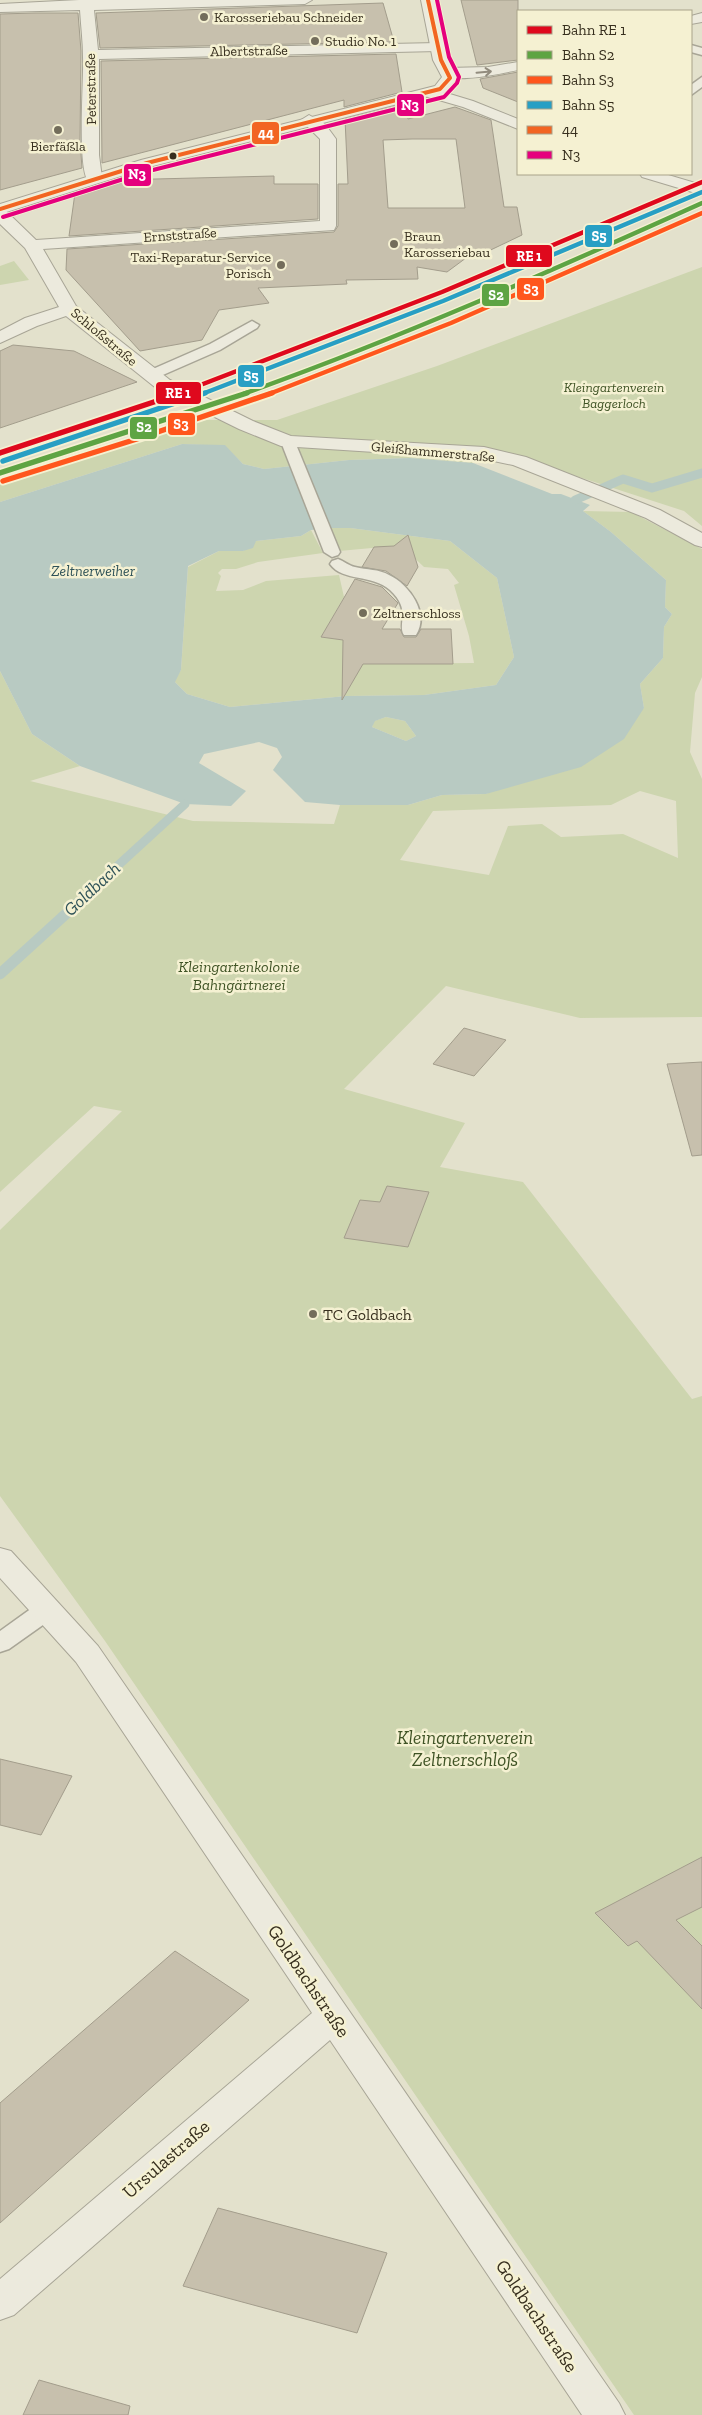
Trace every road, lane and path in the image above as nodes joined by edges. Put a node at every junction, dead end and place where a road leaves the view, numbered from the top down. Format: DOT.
graph roads {
  1 [pos="305,0"];
  2 [pos="428,0"];
  3 [pos="86,3"];
  4 [pos="0,8"];
  5 [pos="438,47"];
  6 [pos="91,55"];
  7 [pos="517,66"];
  8 [pos="448,73"];
  9 [pos="702,81"];
  10 [pos="692,90"];
  11 [pos="430,93"];
  12 [pos="310,120"];
  13 [pos="517,124"];
  14 [pos="651,175"];
  15 [pos="94,178"];
  16 [pos="702,190"];
  17 [pos="0,208"];
  18 [pos="0,215"];
  19 [pos="32,245"];
  20 [pos="69,308"];
  21 [pos="252,324"];
  22 [pos="0,338"];
  23 [pos="151,375"];
  24 [pos="214,408"];
  25 [pos="288,442"];
  26 [pos="702,541"];
  27 [pos="410,632"];
  28 [pos="0,1558"];
  29 [pos="48,1609"];
  30 [pos="0,1643"];
  31 [pos="333,2016"];
  32 [pos="0,2303"];
  33 [pos="605,2415"];
  1 -- 3 [label="street"];
  2 -- 5 [label="street"];
  3 -- 4 [label="street"];
  3 -- 6 [label="street, Peterstraße"];
  5 -- 6 [label="street, Albertstraße"];
  5 -- 8 [label="street"];
  6 -- 15 [label="street, Peterstraße"];
  8 -- 7 [label="street, one-way"];
  8 -- 11 [label="street"];
  9 -- 10 [label="lane"];
  11 -- 12 [label="street"];
  11 -- 13 [label="street"];
  12 -- 15 [label="street"];
  12 -- 19 [label="street, Ernststraße"];
  14 -- 16 [label="street"];
  15 -- 17 [label="street"];
  18 -- 19 [label="street, Schloßstraße"];
  19 -- 20 [label="street, Schloßstraße"];
  20 -- 22 [label="street"];
  20 -- 23 [label="street, Schloßstraße"];
  21 -- 23 [label="lane"];
  23 -- 24 [label="street, Schloßstraße"];
  24 -- 25 [label="street, Gleißhammerstraße"];
  25 -- 26 [label="street, Gleißhammerstraße"];
  25 -- 27 [label="lane"];
  28 -- 29 [label="street, Goldbachstraße"];
  29 -- 30 [label="lane"];
  29 -- 31 [label="street, Goldbachstraße"];
  31 -- 32 [label="street, Ursulastraße"];
  31 -- 33 [label="street, Goldbachstraße"];
}
